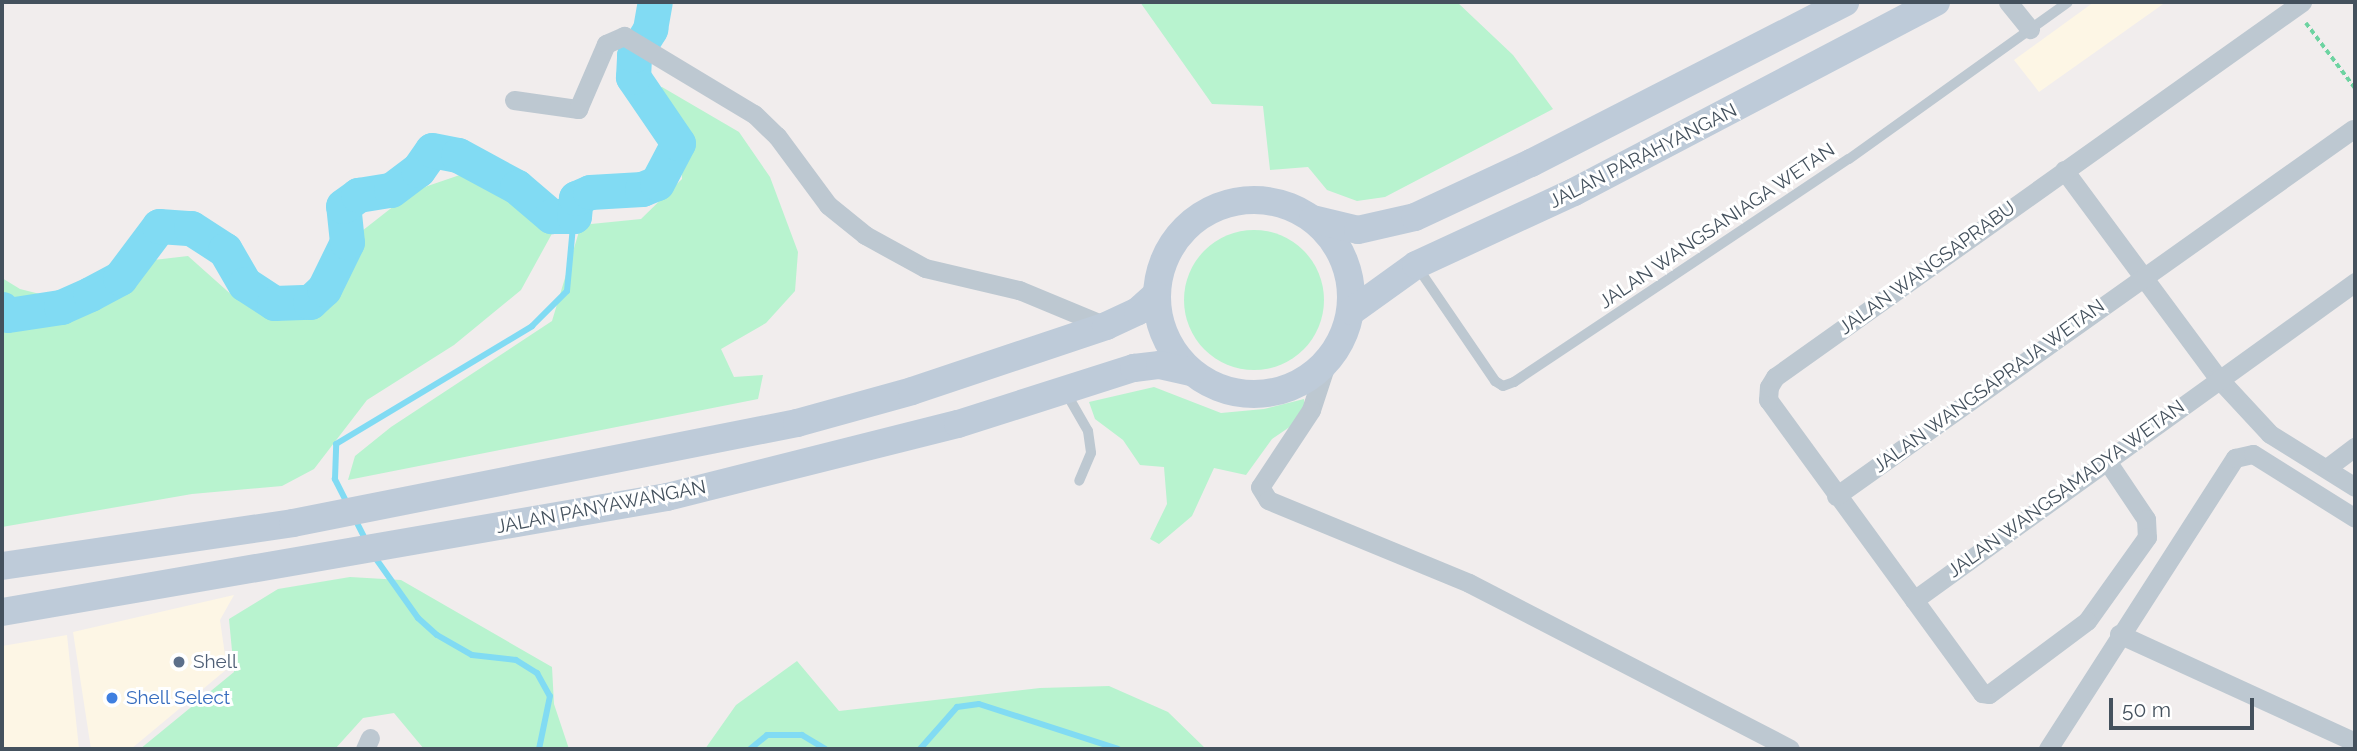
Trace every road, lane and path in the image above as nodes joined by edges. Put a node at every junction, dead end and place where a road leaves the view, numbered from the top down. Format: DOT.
graph roads {
  1 [pos="1845,2"];
  2 [pos="1936,2"];
  3 [pos="2008,2"];
  4 [pos="2068,2"];
  5 [pos="2298,4"];
  6 [pos="2031,29"];
  7 [pos="2355,88"];
  8 [pos="514,100"];
  9 [pos="2353,129"];
  10 [pos="2064,170"];
  11 [pos="1313,219"];
  12 [pos="1416,265"];
  13 [pos="2143,276"];
  14 [pos="2355,282"];
  15 [pos="1156,295"];
  16 [pos="1352,311"];
  17 [pos="1106,326"];
  18 [pos="1326,364"];
  19 [pos="1191,372"];
  20 [pos="2218,378"];
  21 [pos="1065,390"];
  22 [pos="2355,447"];
  23 [pos="2107,461"];
  24 [pos="2328,467"];
  25 [pos="1079,481"];
  26 [pos="2355,487"];
  27 [pos="1836,496"];
  28 [pos="2355,518"];
  29 [pos="2,566"];
  30 [pos="1914,600"];
  31 [pos="2,612"];
  32 [pos="2119,634"];
  33 [pos="2355,742"];
  34 [pos="1790,749"];
  35 [pos="2048,749"];
  1 -- 11 [label="main road"];
  2 -- 12 [label="main road, JALAN PARAHYANGAN"];
  3 -- 6 [label="street"];
  4 -- 6 [label="lane, JALAN WANGSANIAGA WETAN"];
  5 -- 7 [label="path"];
  5 -- 10 [label="street, JALAN WANGSAPRABU"];
  6 -- 12 [label="lane, JALAN WANGSANIAGA WETAN"];
  8 -- 17 [label="street"];
  9 -- 13 [label="street, JALAN WANGSAPRAJA WETAN"];
  10 -- 13 [label="street"];
  10 -- 27 [label="street, JALAN WANGSAPRABU"];
  11 -- 15 [label="main road"];
  11 -- 16 [label="main road"];
  12 -- 16 [label="main road, JALAN PARAHYANGAN"];
  13 -- 20 [label="street"];
  13 -- 27 [label="street, JALAN WANGSAPRAJA WETAN"];
  14 -- 20 [label="street, JALAN WANGSAMADYA WETAN"];
  15 -- 17 [label="main road"];
  15 -- 19 [label="main road"];
  16 -- 18 [label="main road"];
  17 -- 29 [label="main road"];
  18 -- 19 [label="main road"];
  18 -- 34 [label="street"];
  19 -- 21 [label="main road, JALAN PANYAWANGAN"];
  20 -- 23 [label="street, JALAN WANGSAMADYA WETAN"];
  20 -- 24 [label="street"];
  21 -- 25 [label="lane"];
  21 -- 31 [label="main road, JALAN PANYAWANGAN"];
  22 -- 24 [label="street"];
  23 -- 30 [label="street, JALAN WANGSAMADYA WETAN"];
  23 -- 30 [label="street, JALAN WANGSAPRABU"];
  24 -- 26 [label="street"];
  27 -- 30 [label="street, JALAN WANGSAPRABU"];
  28 -- 32 [label="street"];
  32 -- 33 [label="street"];
  32 -- 35 [label="street"];
}
